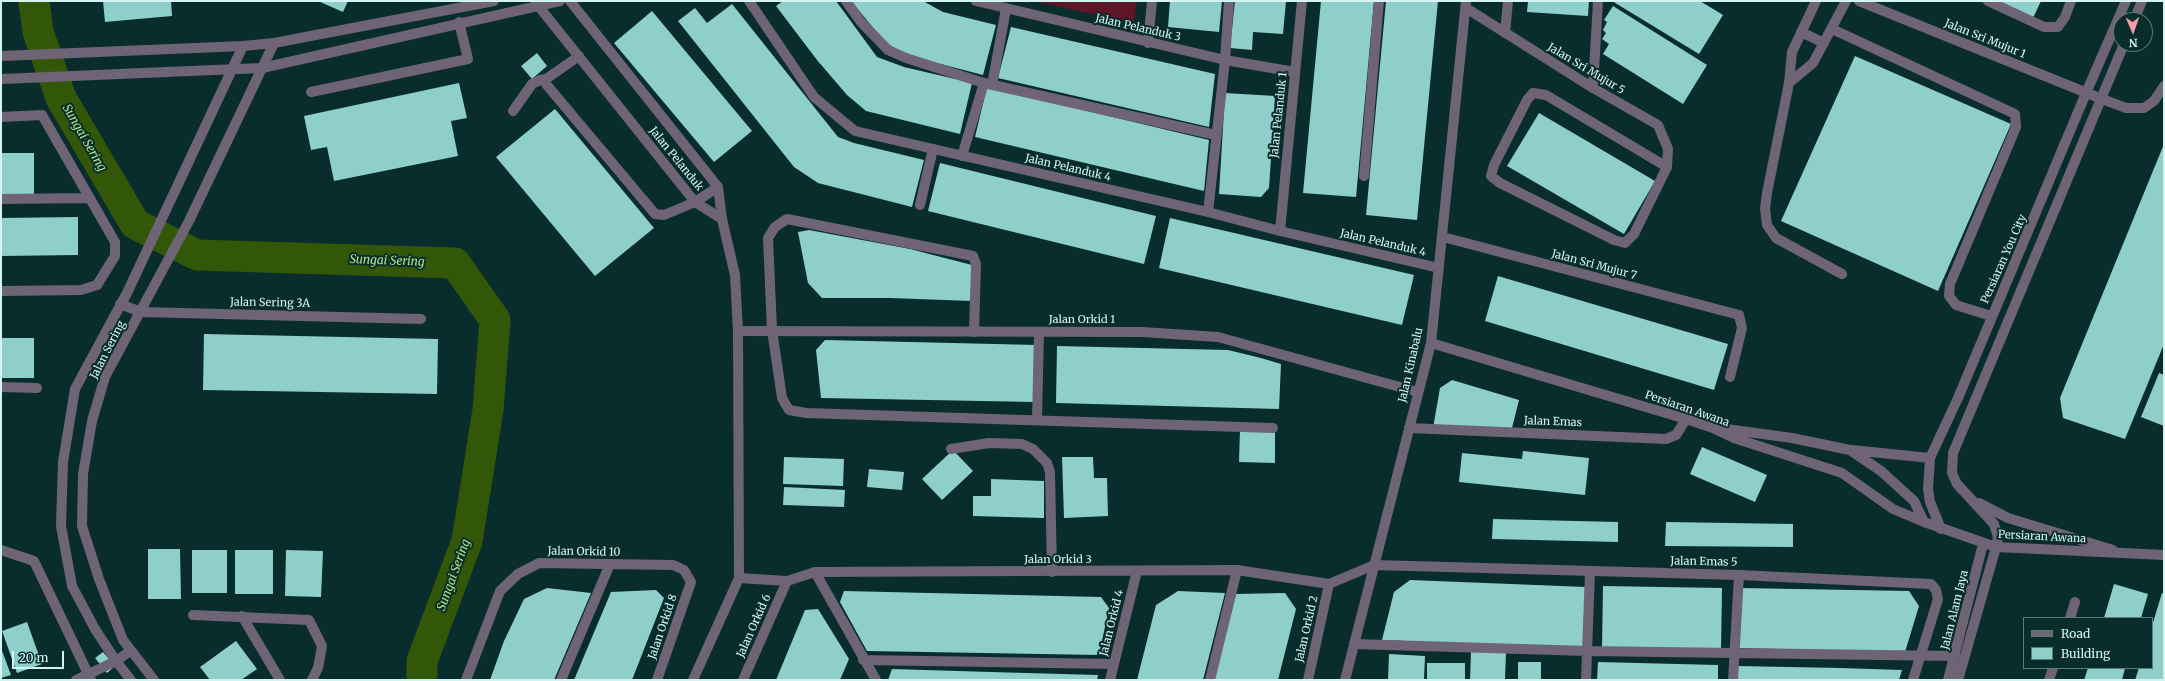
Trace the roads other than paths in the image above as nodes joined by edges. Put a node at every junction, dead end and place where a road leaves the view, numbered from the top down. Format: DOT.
graph roads {
  1 [pos="494,1"];
  2 [pos="560,1"];
  3 [pos="570,1"];
  4 [pos="749,1"];
  5 [pos="846,1"];
  6 [pos="976,1"];
  7 [pos="1152,1"];
  8 [pos="1229,1"];
  9 [pos="1302,1"];
  10 [pos="1380,1"];
  11 [pos="1508,1"];
  12 [pos="1598,1"];
  13 [pos="1816,1"];
  14 [pos="1846,1"];
  15 [pos="1860,1"];
  16 [pos="1988,1"];
  17 [pos="2071,1"];
  18 [pos="2126,1"];
  19 [pos="2142,1"];
  20 [pos="536,4"];
  21 [pos="1466,4"];
  22 [pos="1006,9"];
  23 [pos="2137,12"];
  24 [pos="459,22"];
  25 [pos="1832,29"];
  26 [pos="1801,32"];
  27 [pos="1505,33"];
  28 [pos="274,42"];
  29 [pos="1148,43"];
  30 [pos="1824,43"];
  31 [pos="243,46"];
  32 [pos="2121,52"];
  33 [pos="4,56"];
  34 [pos="578,56"];
  35 [pos="1225,60"];
  36 [pos="233,68"];
  37 [pos="262,68"];
  38 [pos="1295,72"];
  39 [pos="4,78"];
  40 [pos="546,79"];
  41 [pos="1789,83"];
  42 [pos="988,84"];
  43 [pos="2164,86"];
  44 [pos="1593,88"];
  45 [pos="311,92"];
  46 [pos="2086,93"];
  47 [pos="2102,99"];
  48 [pos="513,111"];
  49 [pos="1,117"];
  50 [pos="1216,135"];
  51 [pos="933,149"];
  52 [pos="962,156"];
  53 [pos="1667,167"];
  54 [pos="1364,176"];
  55 [pos="718,187"];
  56 [pos="90,198"];
  57 [pos="1,200"];
  58 [pos="695,202"];
  59 [pos="920,205"];
  60 [pos="1208,212"];
  61 [pos="722,219"];
  62 [pos="1280,231"];
  63 [pos="1442,237"];
  64 [pos="1439,268"];
  65 [pos="1842,274"];
  66 [pos="1,291"];
  67 [pos="120,304"];
  68 [pos="143,308"];
  69 [pos="1991,316"];
  70 [pos="421,319"];
  71 [pos="772,330"];
  72 [pos="738,331"];
  73 [pos="974,332"];
  74 [pos="1039,332"];
  75 [pos="1431,342"];
  76 [pos="1730,377"];
  77 [pos="1,387"];
  78 [pos="37,388"];
  79 [pos="1418,392"];
  80 [pos="1686,418"];
  81 [pos="1037,420"];
  82 [pos="1273,428"];
  83 [pos="1409,428"];
  84 [pos="1713,428"];
  85 [pos="951,449"];
  86 [pos="1850,450"];
  87 [pos="1930,458"];
  88 [pos="1965,495"];
  89 [pos="1924,522"];
  90 [pos="1941,529"];
  91 [pos="1983,544"];
  92 [pos="1996,548"];
  93 [pos="1,550"];
  94 [pos="2117,552"];
  95 [pos="2164,555"];
  96 [pos="610,564"];
  97 [pos="1374,565"];
  98 [pos="1237,570"];
  99 [pos="1137,571"];
  100 [pos="1590,571"];
  101 [pos="815,572"];
  102 [pos="1052,572"];
  103 [pos="1739,575"];
  104 [pos="739,578"];
  105 [pos="787,581"];
  106 [pos="691,582"];
  107 [pos="1329,584"];
  108 [pos="2075,602"];
  109 [pos="193,615"];
  110 [pos="242,616"];
  111 [pos="2070,617"];
  112 [pos="1354,644"];
  113 [pos="130,651"];
  114 [pos="1588,651"];
  115 [pos="1734,653"];
  116 [pos="1921,656"];
  117 [pos="1955,656"];
  118 [pos="863,660"];
  119 [pos="116,661"];
  120 [pos="1114,664"];
  121 [pos="2053,669"];
  122 [pos="89,678"];
  123 [pos="76,680"];
  124 [pos="131,680"];
  125 [pos="154,680"];
  126 [pos="280,680"];
  127 [pos="312,680"];
  128 [pos="466,680"];
  129 [pos="561,680"];
  130 [pos="657,680"];
  131 [pos="693,680"];
  132 [pos="744,680"];
  133 [pos="876,680"];
  134 [pos="1110,680"];
  135 [pos="1210,680"];
  136 [pos="1308,680"];
  137 [pos="1345,680"];
  138 [pos="1586,680"];
  139 [pos="1734,680"];
  140 [pos="1913,680"];
  141 [pos="1948,680"];
  142 [pos="1958,680"];
  143 [pos="2049,680"];
  1 -- 28 [label="street"];
  2 -- 20 [label="street"];
  3 -- 55 [label="street, Jalan Pelanduk"];
  4 -- 51 [label="street, Jalan Pelanduk 4"];
  5 -- 42 [label="street"];
  6 -- 22 [label="street, Jalan Pelanduk 3"];
  7 -- 29 [label="street"];
  8 -- 35 [label="street"];
  9 -- 38 [label="street, Jalan Pelanduk 1"];
  10 -- 54 [label="street"];
  11 -- 27 [label="street"];
  12 -- 44 [label="street"];
  13 -- 26 [label="street"];
  14 -- 25 [label="street"];
  15 -- 46 [label="street, Jalan Sri Mujur 1"];
  16 -- 17 [label="street"];
  18 -- 46 [label="street, Persiaran You City"];
  19 -- 23 [label="street"];
  20 -- 24 [label="street"];
  20 -- 34 [label="street, Jalan Pelanduk"];
  21 -- 27 [label="street, Jalan Sri Mujur 5"];
  21 -- 63 [label="street, Jalan Kinabalu"];
  22 -- 29 [label="street, Jalan Pelanduk 3"];
  22 -- 42 [label="street"];
  24 -- 37 [label="street"];
  24 -- 45 [label="street"];
  25 -- 30 [label="street"];
  25 -- 69 [label="street"];
  26 -- 30 [label="street"];
  26 -- 41 [label="street"];
  27 -- 44 [label="street, Jalan Sri Mujur 5"];
  28 -- 31 [label="street"];
  28 -- 37 [label="street, Jalan Sering"];
  29 -- 35 [label="street, Jalan Pelanduk 3"];
  30 -- 41 [label="street"];
  31 -- 33 [label="street"];
  31 -- 36 [label="street"];
  32 -- 47 [label="street"];
  34 -- 40 [label="street"];
  34 -- 58 [label="street, Jalan Pelanduk"];
  35 -- 38 [label="street, Jalan Pelanduk 3"];
  35 -- 50 [label="street"];
  36 -- 37 [label="street"];
  36 -- 39 [label="street"];
  36 -- 67 [label="street, Jalan Sering"];
  37 -- 68 [label="street, Jalan Sering"];
  38 -- 62 [label="street, Jalan Pelanduk 1"];
  40 -- 48 [label="street"];
  40 -- 58 [label="street"];
  41 -- 65 [label="street"];
  42 -- 50 [label="street"];
  42 -- 52 [label="street"];
  43 -- 47 [label="street, Jalan Sri Mujur 1"];
  44 -- 53 [label="street, Jalan Sri Mujur 5"];
  46 -- 47 [label="street, Jalan Sri Mujur 1"];
  46 -- 69 [label="street, Persiaran You City"];
  47 -- 88 [label="street"];
  49 -- 56 [label="street"];
  50 -- 60 [label="street"];
  51 -- 52 [label="street, Jalan Pelanduk 4"];
  51 -- 59 [label="street"];
  52 -- 60 [label="street, Jalan Pelanduk 4"];
  53 -- 53 [label="street"];
  55 -- 58 [label="street"];
  55 -- 61 [label="street, Jalan Pelanduk"];
  56 -- 57 [label="street"];
  56 -- 66 [label="street"];
  58 -- 61 [label="street, Jalan Pelanduk"];
  60 -- 62 [label="street, Jalan Pelanduk 4"];
  61 -- 72 [label="street"];
  62 -- 64 [label="street, Jalan Pelanduk 4"];
  63 -- 64 [label="street, Jalan Kinabalu"];
  63 -- 76 [label="street, Jalan Sri Mujur 7"];
  64 -- 75 [label="street, Jalan Kinabalu"];
  67 -- 68 [label="street, Jalan Sering 3A"];
  67 -- 119 [label="street, Jalan Sering"];
  68 -- 70 [label="street, Jalan Sering 3A"];
  68 -- 113 [label="street, Jalan Sering"];
  69 -- 87 [label="street, Persiaran You City"];
  71 -- 72 [label="street, Jalan Orkid 1"];
  71 -- 73 [label="street, Jalan Orkid 1"];
  71 -- 73 [label="street"];
  71 -- 81 [label="street"];
  72 -- 104 [label="street"];
  73 -- 74 [label="street, Jalan Orkid 1"];
  74 -- 79 [label="street, Jalan Orkid 1"];
  74 -- 81 [label="street"];
  75 -- 79 [label="street, Jalan Kinabalu"];
  75 -- 80 [label="street, Persiaran Awana"];
  77 -- 78 [label="street"];
  79 -- 83 [label="street, Jalan Kinabalu"];
  80 -- 83 [label="street, Jalan Emas"];
  80 -- 84 [label="street, Persiaran Awana"];
  81 -- 82 [label="street"];
  83 -- 97 [label="street, Jalan Kinabalu"];
  84 -- 86 [label="street, Persiaran Awana"];
  84 -- 89 [label="street, Persiaran Awana"];
  85 -- 102 [label="street"];
  86 -- 87 [label="street"];
  86 -- 89 [label="street, Persiaran Awana"];
  87 -- 90 [label="street, Persiaran You City"];
  88 -- 92 [label="street, Jalan Alam Jaya"];
  88 -- 94 [label="street"];
  89 -- 90 [label="street, Persiaran Awana"];
  90 -- 91 [label="street, Persiaran Awana"];
  91 -- 92 [label="street, Persiaran Awana"];
  91 -- 117 [label="street, Jalan Alam Jaya"];
  92 -- 94 [label="street, Persiaran Awana"];
  92 -- 142 [label="street, Jalan Alam Jaya"];
  93 -- 122 [label="street"];
  94 -- 95 [label="street, Persiaran Awana"];
  96 -- 106 [label="street, Jalan Orkid 10"];
  96 -- 128 [label="street, Jalan Orkid 10"];
  96 -- 129 [label="street"];
  97 -- 100 [label="street, Jalan Emas 5"];
  97 -- 107 [label="street"];
  97 -- 112 [label="street, Jalan Kinabalu"];
  98 -- 99 [label="street, Jalan Orkid 3"];
  98 -- 107 [label="street, Jalan Orkid 3"];
  98 -- 135 [label="street"];
  99 -- 102 [label="street, Jalan Orkid 3"];
  99 -- 120 [label="street, Jalan Orkid 4"];
  100 -- 103 [label="street, Jalan Emas 5"];
  100 -- 114 [label="street"];
  101 -- 102 [label="street, Jalan Orkid 3"];
  101 -- 105 [label="street, Jalan Orkid 3"];
  101 -- 118 [label="street"];
  103 -- 115 [label="street"];
  103 -- 116 [label="street, Jalan Emas 5"];
  104 -- 105 [label="street, Jalan Orkid 3"];
  104 -- 131 [label="street"];
  105 -- 132 [label="street, Jalan Orkid 6"];
  106 -- 130 [label="street, Jalan Orkid 8"];
  107 -- 136 [label="street, Jalan Orkid 2"];
  108 -- 111 [label="street"];
  109 -- 110 [label="street"];
  110 -- 126 [label="street"];
  110 -- 127 [label="street"];
  112 -- 114 [label="street"];
  112 -- 137 [label="street, Jalan Kinabalu"];
  113 -- 119 [label="street"];
  113 -- 125 [label="street, Jalan Sering"];
  114 -- 115 [label="street"];
  114 -- 138 [label="street"];
  115 -- 116 [label="street"];
  115 -- 139 [label="street"];
  116 -- 117 [label="street"];
  116 -- 140 [label="street, Jalan Emas 5"];
  117 -- 141 [label="street, Jalan Alam Jaya"];
  118 -- 120 [label="street"];
  118 -- 133 [label="street"];
  119 -- 122 [label="street"];
  119 -- 124 [label="street, Jalan Sering"];
  120 -- 134 [label="street, Jalan Orkid 4"];
  121 -- 143 [label="street"];
  122 -- 123 [label="street"];
}
